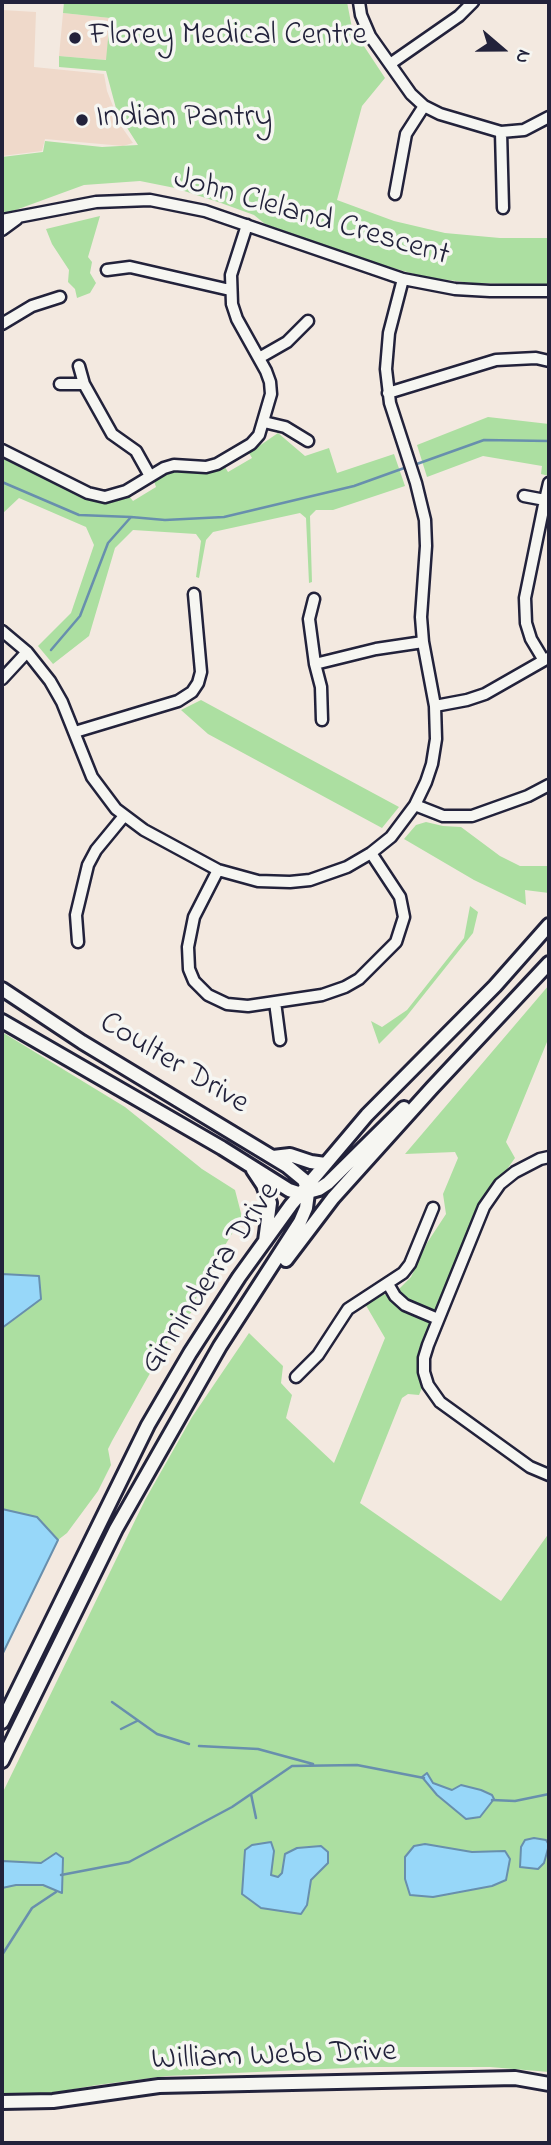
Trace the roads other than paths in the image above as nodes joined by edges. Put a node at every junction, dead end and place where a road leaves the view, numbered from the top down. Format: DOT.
graph roads {
  1 [pos="359,2"];
  2 [pos="473,2"];
  3 [pos="390,64"];
  4 [pos="424,106"];
  5 [pos="549,117"];
  6 [pos="501,132"];
  7 [pos="395,194"];
  8 [pos="503,208"];
  9 [pos="18,219"];
  10 [pos="2,220"];
  11 [pos="247,225"];
  12 [pos="2,230"];
  13 [pos="107,270"];
  14 [pos="403,279"];
  15 [pos="230,290"];
  16 [pos="549,291"];
  17 [pos="60,297"];
  18 [pos="308,321"];
  19 [pos="2,324"];
  20 [pos="259,358"];
  21 [pos="549,361"];
  22 [pos="79,366"];
  23 [pos="60,384"];
  24 [pos="84,384"];
  25 [pos="388,393"];
  26 [pos="264,422"];
  27 [pos="309,441"];
  28 [pos="2,450"];
  29 [pos="150,476"];
  30 [pos="549,483"];
  31 [pos="524,496"];
  32 [pos="545,500"];
  33 [pos="194,594"];
  34 [pos="313,599"];
  35 [pos="2,631"];
  36 [pos="423,642"];
  37 [pos="27,652"];
  38 [pos="546,658"];
  39 [pos="315,664"];
  40 [pos="2,679"];
  41 [pos="435,706"];
  42 [pos="322,720"];
  43 [pos="75,732"];
  44 [pos="549,785"];
  45 [pos="415,805"];
  46 [pos="124,816"];
  47 [pos="371,853"];
  48 [pos="218,870"];
  49 [pos="549,925"];
  50 [pos="78,942"];
  51 [pos="549,963"];
  52 [pos="2,989"];
  53 [pos="275,1002"];
  54 [pos="2,1021"];
  55 [pos="280,1040"];
  56 [pos="432,1088"];
  57 [pos="273,1157"];
  58 [pos="549,1157"];
  59 [pos="325,1164"];
  60 [pos="251,1167"];
  61 [pos="306,1193"];
  62 [pos="433,1208"];
  63 [pos="265,1241"];
  64 [pos="388,1284"];
  65 [pos="438,1319"];
  66 [pos="296,1377"];
  67 [pos="202,1381"];
  68 [pos="549,1475"];
  69 [pos="2,1722"];
  70 [pos="2,1761"];
  71 [pos="549,2084"];
  72 [pos="2,2102"];
  1 -- 3 [label="street"];
  2 -- 3 [label="street"];
  3 -- 4 [label="street"];
  4 -- 6 [label="street"];
  4 -- 7 [label="street"];
  5 -- 6 [label="street"];
  6 -- 8 [label="street"];
  9 -- 10 [label="street, John Cleland Crescent"];
  9 -- 11 [label="street, John Cleland Crescent"];
  9 -- 12 [label="street, John Cleland Crescent"];
  11 -- 14 [label="street, John Cleland Crescent"];
  11 -- 15 [label="street"];
  13 -- 15 [label="street"];
  14 -- 16 [label="street, John Cleland Crescent"];
  14 -- 25 [label="street"];
  15 -- 20 [label="street"];
  17 -- 19 [label="street"];
  18 -- 20 [label="street"];
  20 -- 26 [label="street"];
  21 -- 25 [label="street"];
  22 -- 24 [label="street"];
  23 -- 24 [label="street"];
  24 -- 29 [label="street"];
  25 -- 36 [label="street"];
  26 -- 27 [label="street"];
  26 -- 29 [label="street"];
  28 -- 29 [label="street"];
  30 -- 32 [label="street"];
  31 -- 32 [label="street"];
  32 -- 38 [label="street"];
  33 -- 43 [label="street"];
  34 -- 39 [label="street"];
  35 -- 37 [label="street"];
  36 -- 39 [label="street"];
  36 -- 41 [label="street"];
  37 -- 40 [label="street"];
  37 -- 43 [label="street"];
  38 -- 41 [label="street"];
  39 -- 42 [label="street"];
  41 -- 45 [label="street"];
  43 -- 46 [label="street"];
  44 -- 45 [label="street"];
  45 -- 47 [label="street"];
  46 -- 48 [label="street"];
  46 -- 50 [label="street"];
  47 -- 48 [label="street"];
  47 -- 53 [label="street"];
  48 -- 53 [label="street"];
  49 -- 59 [label="main road, Ginninderra Drive"];
  51 -- 56 [label="main road, Ginninderra Drive"];
  52 -- 57 [label="main road, Coulter Drive"];
  53 -- 55 [label="street"];
  54 -- 60 [label="main road, Coulter Drive"];
  56 -- 61 [label="main road"];
  56 -- 67 [label="main road, Ginninderra Drive"];
  57 -- 59 [label="main road"];
  57 -- 61 [label="main road, Coulter Drive"];
  58 -- 65 [label="street"];
  59 -- 61 [label="main road, Ginninderra Drive"];
  60 -- 61 [label="main road, Coulter Drive"];
  60 -- 63 [label="main road"];
  61 -- 63 [label="main road, Ginninderra Drive"];
  61 -- 67 [label="main road, Ginninderra Drive"];
  62 -- 64 [label="street"];
  63 -- 69 [label="main road, Ginninderra Drive"];
  64 -- 65 [label="street"];
  64 -- 66 [label="street"];
  65 -- 68 [label="street"];
  67 -- 70 [label="main road, Ginninderra Drive"];
  71 -- 72 [label="main road, William Webb Drive"];
}
